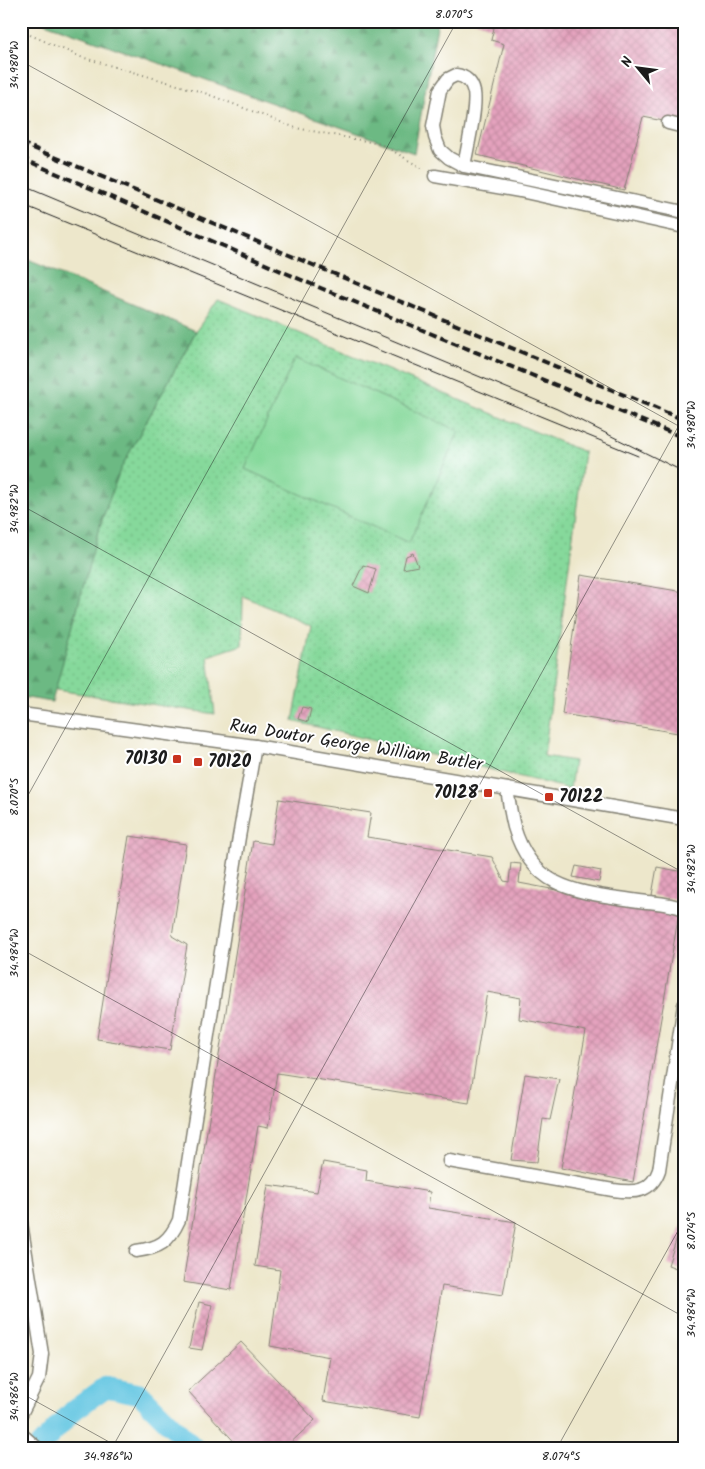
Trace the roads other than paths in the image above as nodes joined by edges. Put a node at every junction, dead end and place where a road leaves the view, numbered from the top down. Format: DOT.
graph roads {
  1 [pos="668,123"];
  2 [pos="684,127"];
  3 [pos="464,166"];
  4 [pos="435,176"];
  5 [pos="684,212"];
  6 [pos="684,227"];
  7 [pos="21,714"];
  8 [pos="255,746"];
  9 [pos="507,789"];
  10 [pos="684,819"];
  11 [pos="684,908"];
  12 [pos="684,1005"];
  13 [pos="449,1161"];
  14 [pos="21,1223"];
  15 [pos="136,1251"];
  16 [pos="24,1257"];
  17 [pos="21,1414"];
  1 -- 2 [label="street"];
  3 -- 3 [label="street"];
  3 -- 5 [label="street"];
  4 -- 6 [label="street"];
  7 -- 8 [label="street, Rua Doutor George William Butler"];
  8 -- 9 [label="street, Rua Doutor George William Butler"];
  8 -- 15 [label="street"];
  9 -- 10 [label="street, Rua Doutor George William Butler"];
  9 -- 11 [label="street"];
  12 -- 13 [label="street"];
  14 -- 16 [label="street"];
  16 -- 17 [label="street"];
}
